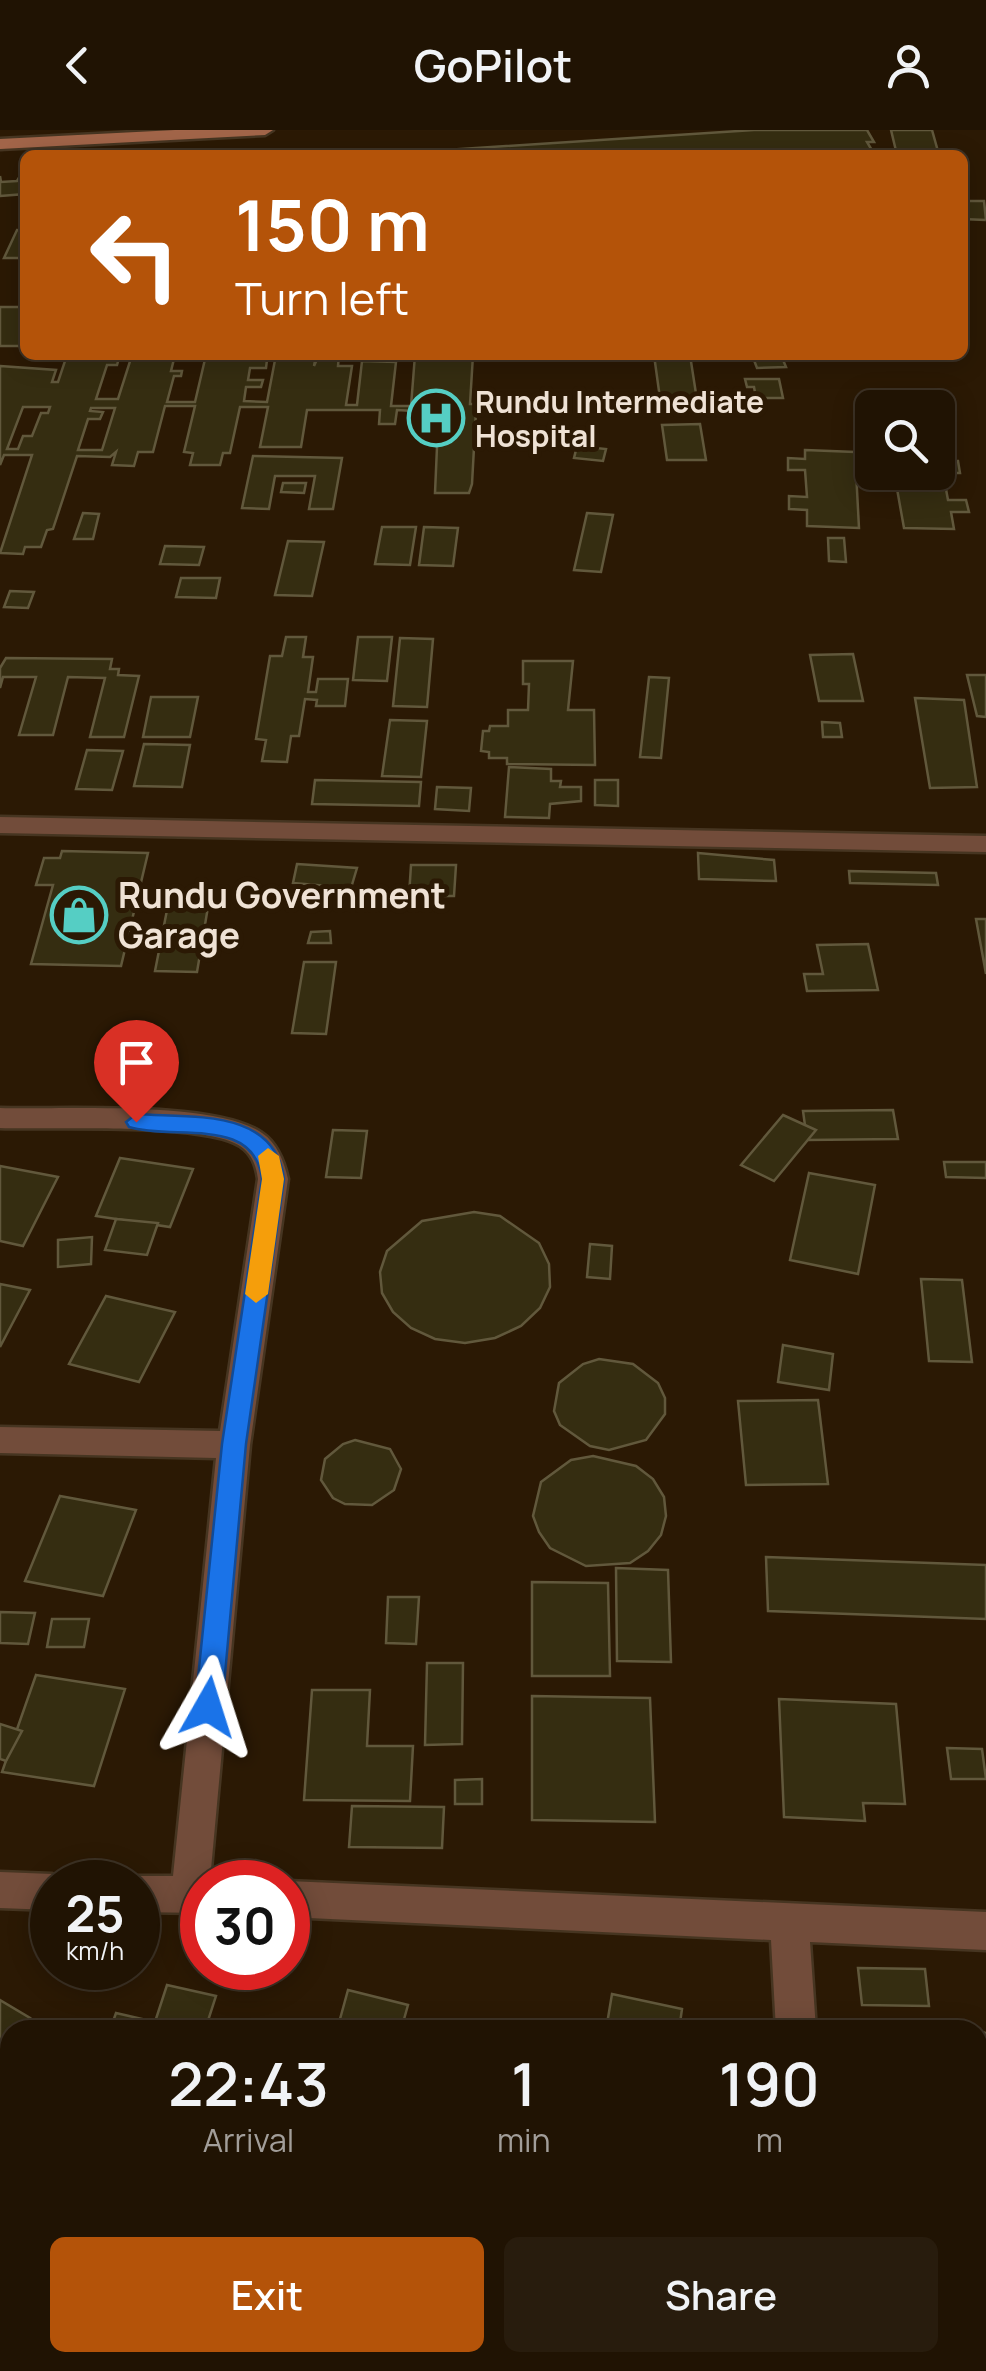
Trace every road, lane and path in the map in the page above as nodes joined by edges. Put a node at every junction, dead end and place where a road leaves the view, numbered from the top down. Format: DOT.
graph roads {
  1 [pos="265,130"];
  2 [pos="10,143"];
  3 [pos="0,825"];
  4 [pos="986,844"];
  5 [pos="0,1118"];
  6 [pos="0,1440"];
  7 [pos="234,1444"];
  8 [pos="199,1860"];
  9 [pos="0,1890"];
  10 [pos="30,1891"];
  11 [pos="310,1900"];
  12 [pos="790,1922"];
  13 [pos="986,1931"];
  14 [pos="795,2020"];
  1 -- 2 [label="main road"];
  3 -- 4 [label="street"];
  5 -- 7 [label="street"];
  6 -- 7 [label="street"];
  7 -- 8 [label="street"];
  9 -- 10 [label="street"];
  11 -- 12 [label="street"];
  12 -- 13 [label="street"];
  12 -- 14 [label="street"];
}
